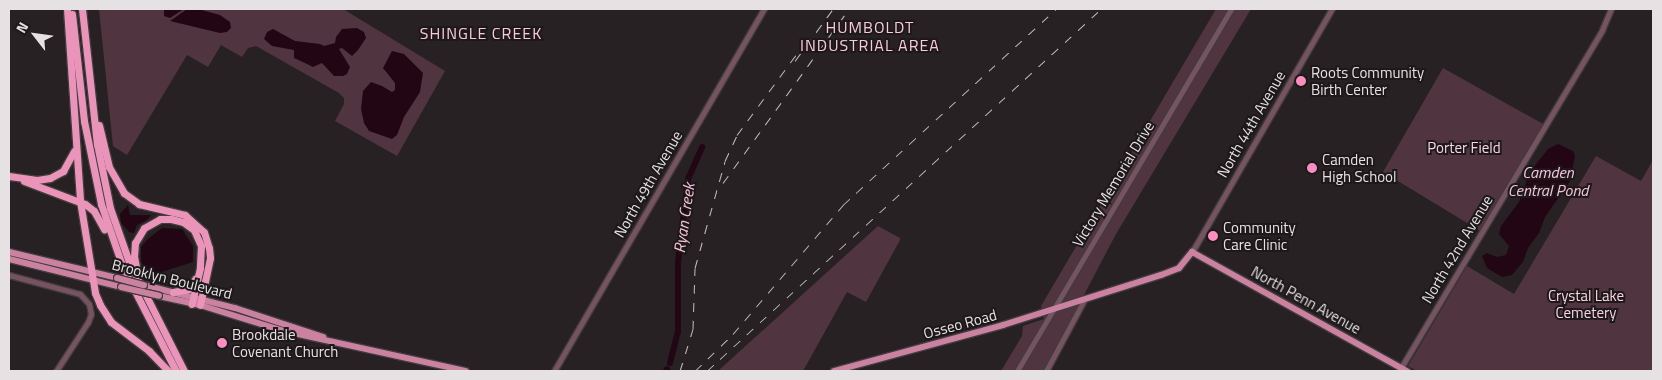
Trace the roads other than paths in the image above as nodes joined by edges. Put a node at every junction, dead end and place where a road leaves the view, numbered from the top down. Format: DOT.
graph roads {
  1 [pos="67,9"];
  2 [pos="72,9"];
  3 [pos="82,9"];
  4 [pos="764,9"];
  5 [pos="1231,9"];
  6 [pos="1332,9"];
  7 [pos="1611,9"];
  8 [pos="90,81"];
  9 [pos="75,143"];
  10 [pos="9,176"];
  11 [pos="24,181"];
  12 [pos="80,201"];
  13 [pos="9,252"];
  14 [pos="202,252"];
  15 [pos="1192,252"];
  16 [pos="9,259"];
  17 [pos="123,268"];
  18 [pos="91,271"];
  19 [pos="9,274"];
  20 [pos="92,280"];
  21 [pos="173,292"];
  22 [pos="197,301"];
  23 [pos="1083,302"];
  24 [pos="149,303"];
  25 [pos="1053,310"];
  26 [pos="859,366"];
  27 [pos="1402,370"];
  28 [pos="56,371"];
  29 [pos="168,371"];
  30 [pos="176,371"];
  31 [pos="184,371"];
  32 [pos="466,371"];
  33 [pos="554,371"];
  34 [pos="834,371"];
  35 [pos="845,371"];
  36 [pos="1017,371"];
  37 [pos="1046,371"];
  1 -- 9 [label="highway"];
  2 -- 17 [label="highway"];
  3 -- 8 [label="highway"];
  4 -- 33 [label="street, North 49th Avenue"];
  5 -- 25 [label="street, Victory Memorial Drive"];
  6 -- 15 [label="street, North 44th Avenue"];
  7 -- 27 [label="street, North 42nd Avenue"];
  8 -- 22 [label="highway"];
  8 -- 24 [label="highway"];
  9 -- 10 [label="highway"];
  9 -- 12 [label="highway"];
  10 -- 11 [label="street"];
  11 -- 12 [label="highway"];
  12 -- 17 [label="highway"];
  12 -- 18 [label="highway"];
  13 -- 18 [label="main road, Brooklyn Boulevard"];
  14 -- 21 [label="highway"];
  14 -- 22 [label="highway"];
  14 -- 24 [label="highway"];
  15 -- 23 [label="main road, Osseo Road"];
  15 -- 27 [label="main road, North Penn Avenue"];
  16 -- 20 [label="main road, Brooklyn Boulevard"];
  17 -- 30 [label="highway"];
  18 -- 20 [label="highway"];
  18 -- 21 [label="main road, Brooklyn Boulevard, bridge"];
  19 -- 28 [label="street"];
  20 -- 22 [label="main road, Brooklyn Boulevard, bridge"];
  20 -- 29 [label="highway"];
  21 -- 22 [label="main road, Brooklyn Boulevard"];
  22 -- 32 [label="main road, Brooklyn Boulevard"];
  23 -- 25 [label="main road, Osseo Road"];
  23 -- 37 [label="street"];
  24 -- 31 [label="highway"];
  25 -- 26 [label="main road, Osseo Road"];
  25 -- 36 [label="street, Victory Memorial Drive"];
  26 -- 34 [label="main road, Osseo Road"];
  26 -- 35 [label="main road, Osseo Road"];
}
